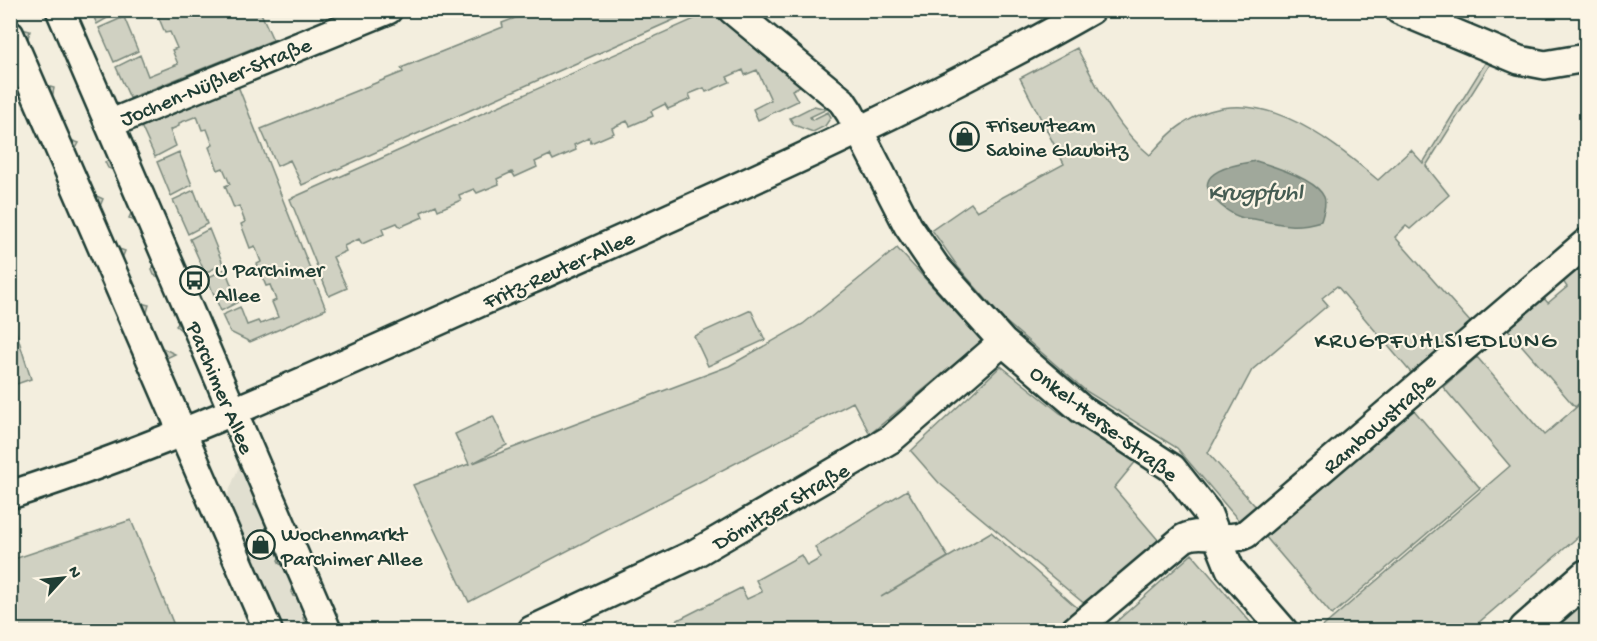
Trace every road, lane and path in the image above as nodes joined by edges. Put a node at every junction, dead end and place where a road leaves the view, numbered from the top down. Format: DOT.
graph roads {
  1 [pos="60,10"];
  2 [pos="388,10"];
  3 [pos="732,10"];
  4 [pos="1091,10"];
  5 [pos="1399,10"];
  6 [pos="10,35"];
  7 [pos="1587,58"];
  8 [pos="109,124"];
  9 [pos="858,130"];
  10 [pos="1587,243"];
  11 [pos="1003,342"];
  12 [pos="233,412"];
  13 [pos="183,434"];
  14 [pos="10,495"];
  15 [pos="1218,537"];
  16 [pos="1587,577"];
  17 [pos="268,630"];
  18 [pos="327,630"];
  19 [pos="532,630"];
  20 [pos="1076,630"];
  21 [pos="1283,630"];
  22 [pos="1526,630"];
  1 -- 8 [label="street, Parchimer Allee"];
  2 -- 8 [label="street, Jochen-Nüßler-Straße"];
  3 -- 9 [label="street, Onkel-Herse-Straße"];
  4 -- 9 [label="street, Fritz-Reuter-Allee"];
  5 -- 7 [label="street"];
  6 -- 13 [label="street"];
  8 -- 12 [label="street, Parchimer Allee"];
  9 -- 11 [label="street, Onkel-Herse-Straße"];
  9 -- 12 [label="street, Fritz-Reuter-Allee"];
  10 -- 15 [label="street, Rambowstraße"];
  11 -- 15 [label="street, Onkel-Herse-Straße"];
  11 -- 19 [label="street, Dömitzer Straße"];
  12 -- 13 [label="street, Fritz-Reuter-Allee"];
  12 -- 18 [label="street, Parchimer Allee"];
  13 -- 14 [label="street, Fritz-Reuter-Allee"];
  13 -- 17 [label="street"];
  15 -- 20 [label="street, Rambowstraße"];
  15 -- 21 [label="street, Onkel-Herse-Straße"];
  16 -- 22 [label="main road"];
}
